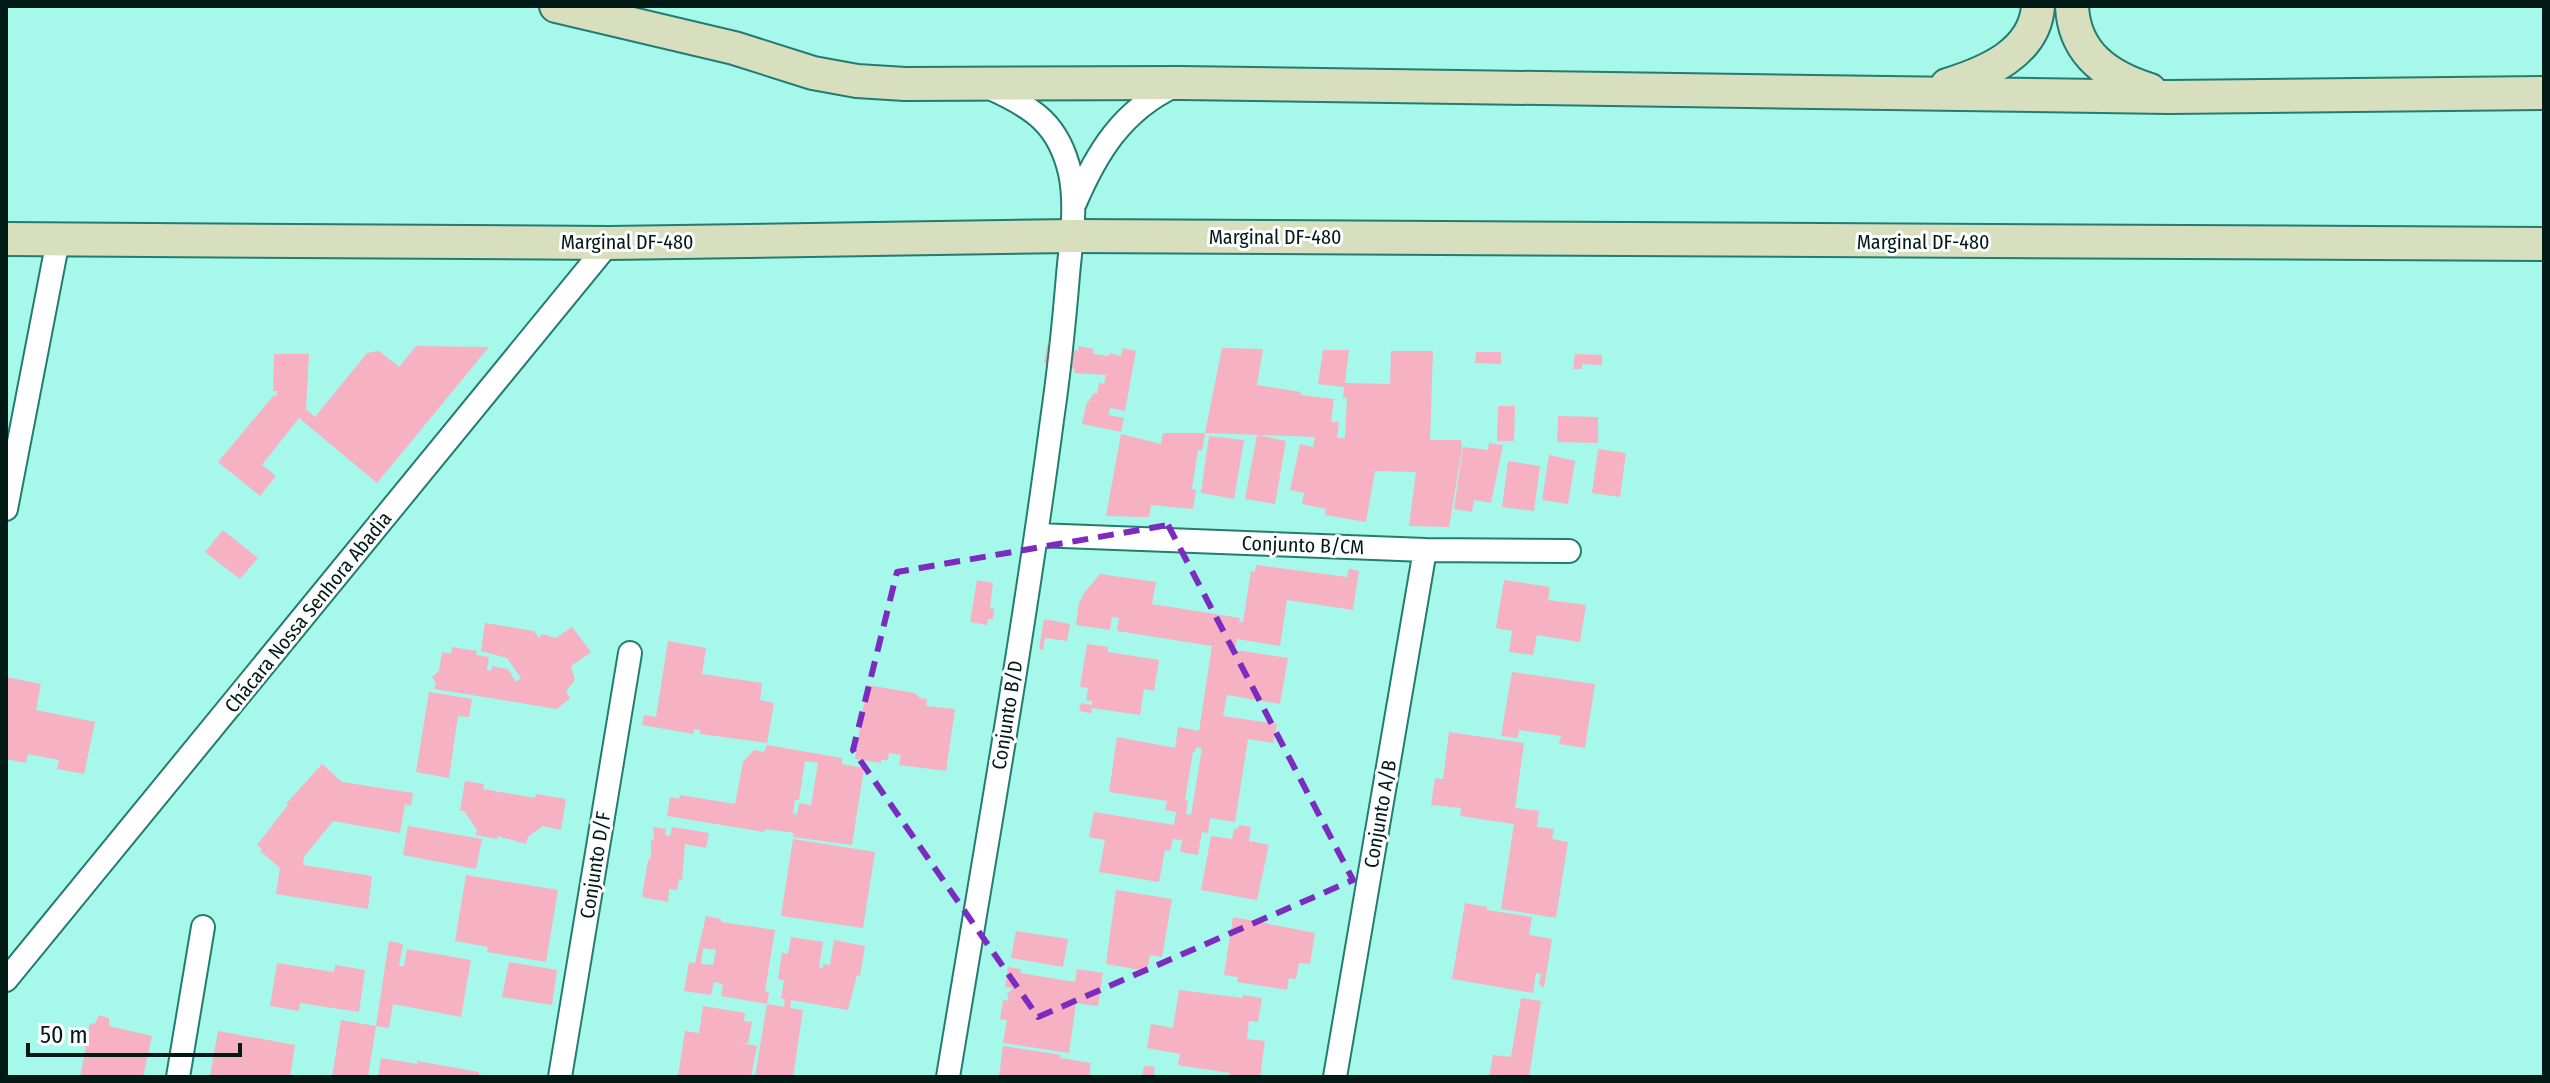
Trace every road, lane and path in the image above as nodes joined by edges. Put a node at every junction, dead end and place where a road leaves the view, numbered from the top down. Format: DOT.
graph roads {
  1 [pos="556,6"];
  2 [pos="2038,11"];
  3 [pos="2072,11"];
  4 [pos="1181,83"];
  5 [pos="982,84"];
  6 [pos="1922,93"];
  7 [pos="2544,93"];
  8 [pos="2169,97"];
  9 [pos="1075,204"];
  10 [pos="1072,236"];
  11 [pos="6,239"];
  12 [pos="58,240"];
  13 [pos="609,243"];
  14 [pos="2544,244"];
  15 [pos="6,509"];
  16 [pos="1037,535"];
  17 [pos="1425,550"];
  18 [pos="1569,551"];
  19 [pos="630,653"];
  20 [pos="203,927"];
  21 [pos="6,980"];
  22 [pos="178,1077"];
  23 [pos="560,1077"];
  24 [pos="948,1077"];
  25 [pos="1335,1077"];
  1 -- 5 [label="street"];
  2 -- 6 [label="street"];
  3 -- 8 [label="street"];
  4 -- 5 [label="street"];
  4 -- 6 [label="street"];
  4 -- 9 [label="street"];
  5 -- 9 [label="street"];
  6 -- 8 [label="street"];
  7 -- 8 [label="street"];
  9 -- 10 [label="street, Conjunto B/D"];
  10 -- 13 [label="street, Marginal DF-480"];
  10 -- 14 [label="street, Marginal DF-480"];
  10 -- 16 [label="street, Conjunto B/D"];
  11 -- 12 [label="street, Marginal DF-480"];
  12 -- 13 [label="street, Marginal DF-480"];
  12 -- 15 [label="street"];
  13 -- 21 [label="street, Chácara Nossa Senhora Abadia"];
  16 -- 17 [label="street, Conjunto B/CM"];
  16 -- 24 [label="street, Conjunto B/D"];
  17 -- 18 [label="street, Conjunto B/CM"];
  17 -- 25 [label="street, Conjunto A/B"];
  19 -- 23 [label="street, Conjunto D/F"];
  20 -- 22 [label="street"];
}
